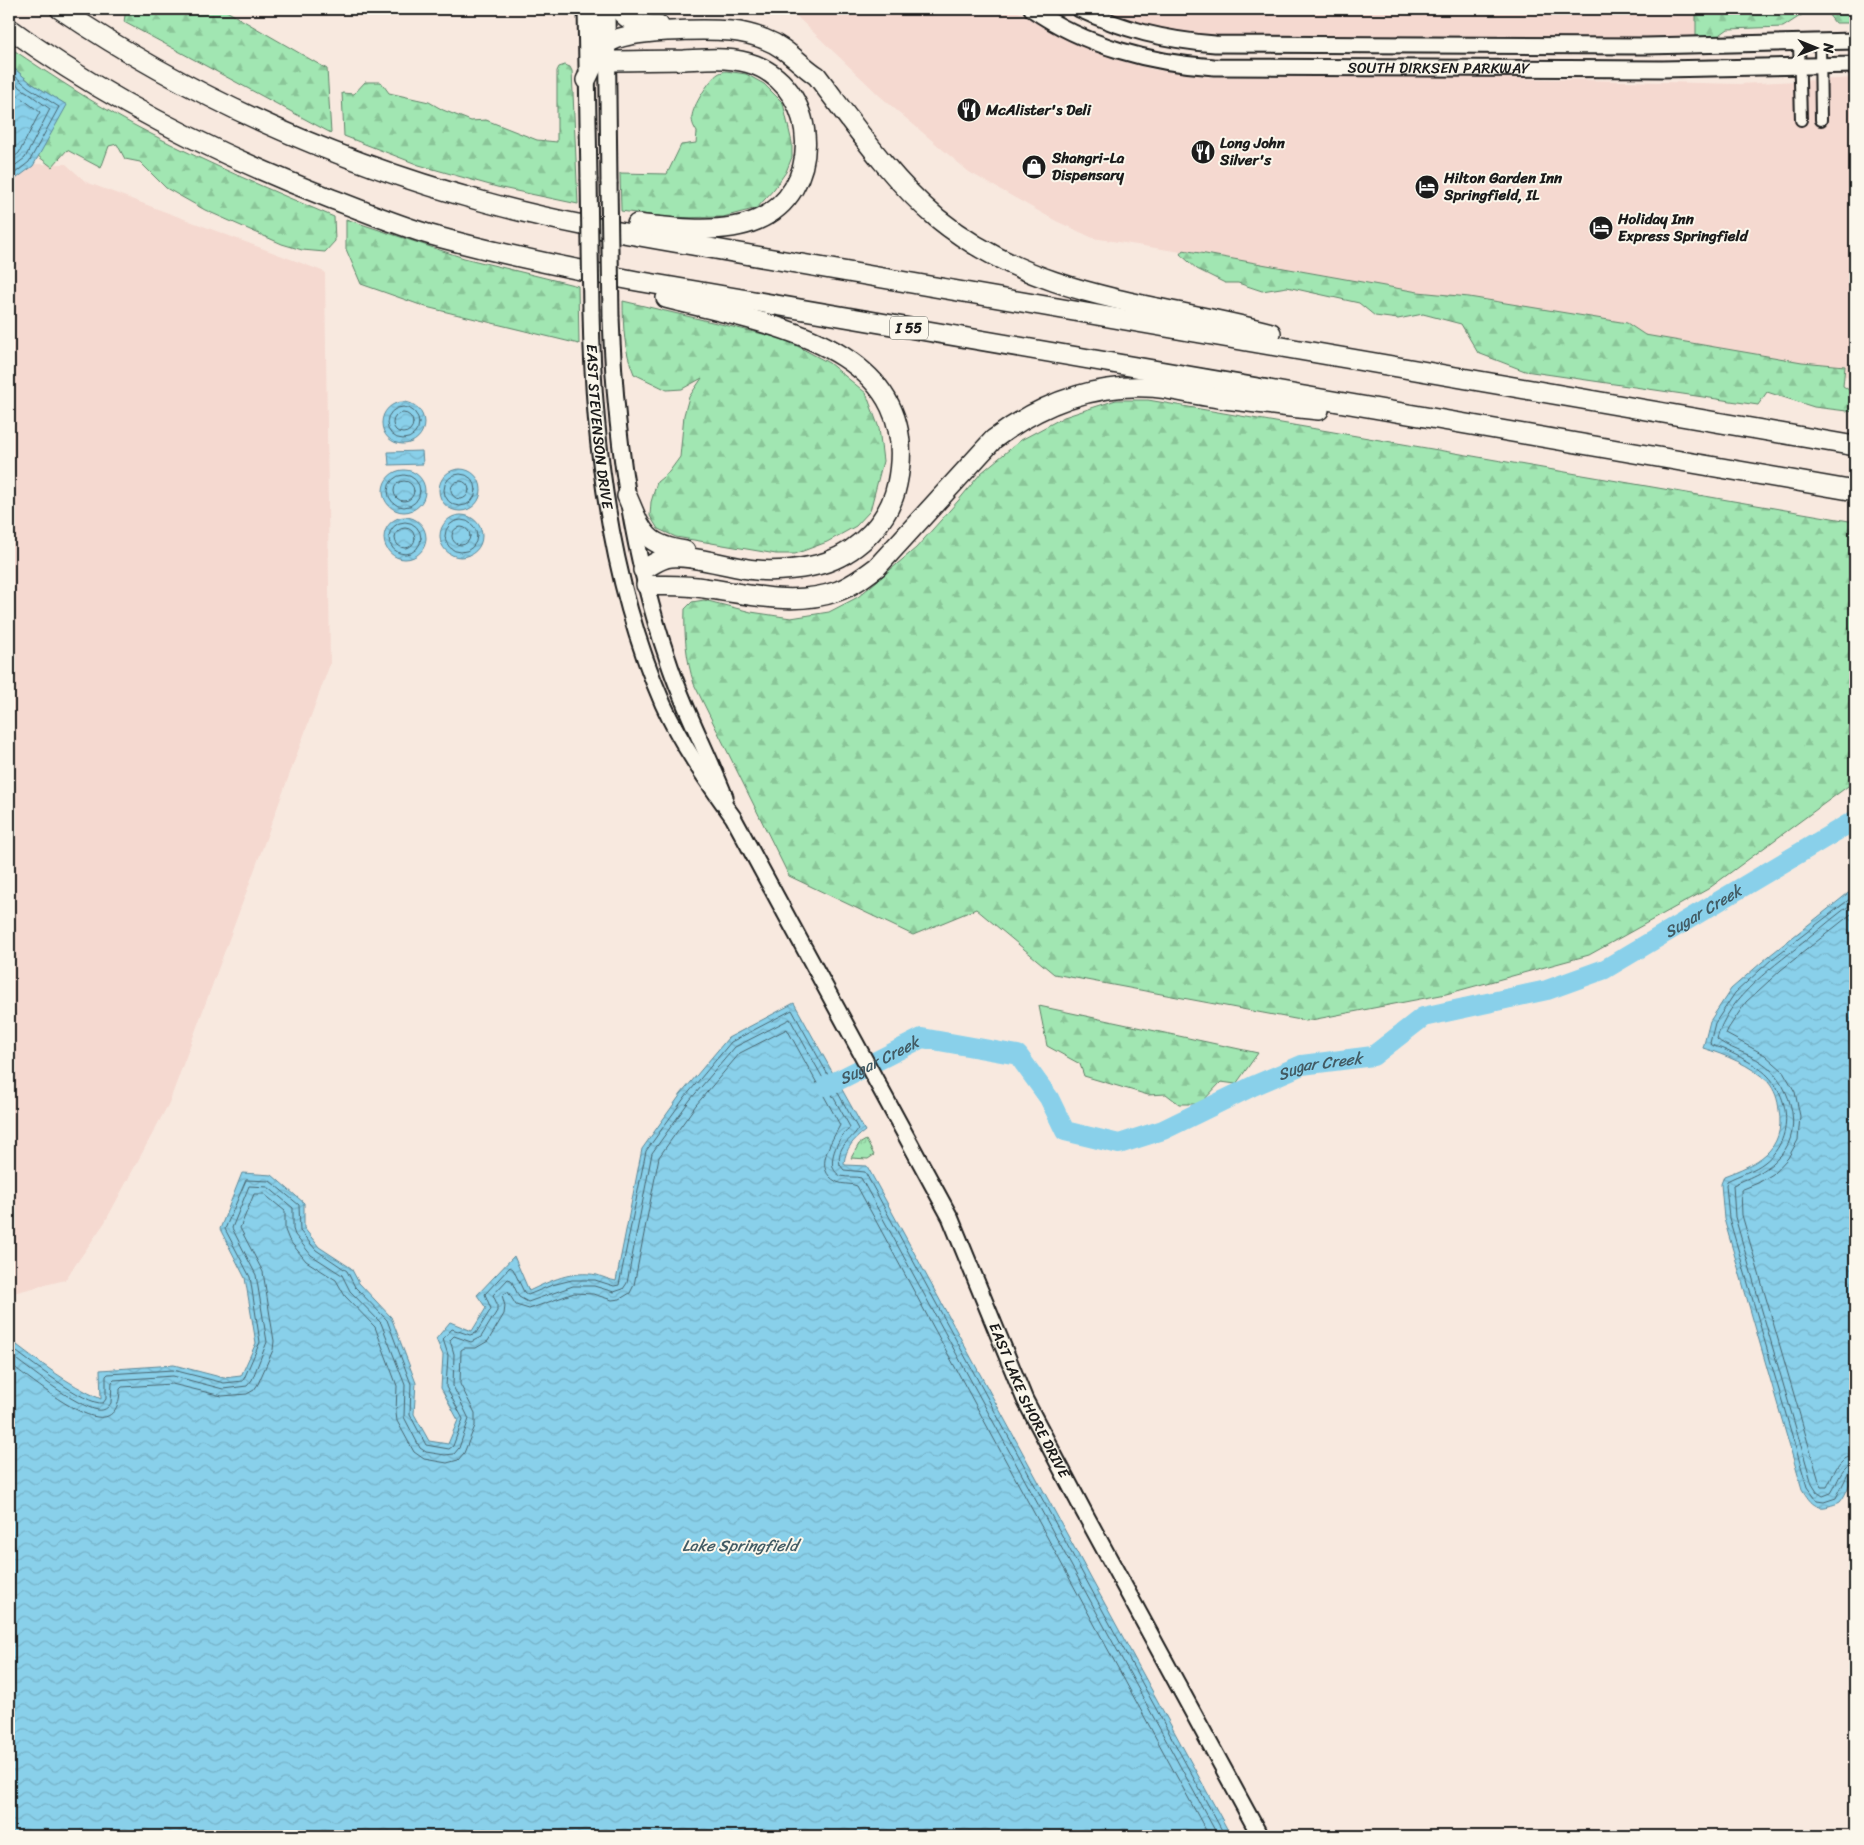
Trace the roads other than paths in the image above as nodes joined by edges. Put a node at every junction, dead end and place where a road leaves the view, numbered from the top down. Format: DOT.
graph roads {
  1 [pos="60,9"];
  2 [pos="586,9"];
  3 [pos="594,9"];
  4 [pos="607,9"];
  5 [pos="619,9"];
  6 [pos="1032,9"];
  7 [pos="1079,9"];
  8 [pos="9,28"];
  9 [pos="1855,41"];
  10 [pos="1799,43"];
  11 [pos="1820,43"];
  12 [pos="605,52"];
  13 [pos="1855,65"];
  14 [pos="1820,66"];
  15 [pos="1800,68"];
  16 [pos="817,76"];
  17 [pos="586,80"];
  18 [pos="1801,120"];
  19 [pos="1821,120"];
  20 [pos="421,184"];
  21 [pos="483,248"];
  22 [pos="1403,368"];
  23 [pos="1475,425"];
  24 [pos="1855,446"];
  25 [pos="1855,491"];
  26 [pos="627,496"];
  27 [pos="777,570"];
  28 [pos="644,578"];
  29 [pos="624,580"];
  30 [pos="733,817"];
  31 [pos="811,959"];
  32 [pos="1260,1836"];
  1 -- 20 [label="highway"];
  2 -- 17 [label="main road, EAST STEVENSON DRIVE"];
  3 -- 12 [label="highway"];
  4 -- 12 [label="main road, EAST STEVENSON DRIVE"];
  5 -- 16 [label="highway"];
  6 -- 15 [label="main road, SOUTH DIRKSEN PARKWAY"];
  7 -- 10 [label="main road, SOUTH DIRKSEN PARKWAY"];
  8 -- 21 [label="highway, I 55"];
  9 -- 11 [label="main road, SOUTH DIRKSEN PARKWAY"];
  10 -- 11 [label="main road, SOUTH DIRKSEN PARKWAY"];
  10 -- 15 [label="street"];
  11 -- 14 [label="street"];
  12 -- 16 [label="highway"];
  12 -- 17 [label="highway"];
  12 -- 20 [label="highway"];
  12 -- 26 [label="main road, EAST STEVENSON DRIVE, bridge"];
  13 -- 14 [label="main road, SOUTH DIRKSEN PARKWAY"];
  14 -- 15 [label="main road, SOUTH DIRKSEN PARKWAY"];
  14 -- 19 [label="street"];
  15 -- 18 [label="street"];
  16 -- 22 [label="highway"];
  17 -- 29 [label="main road, EAST STEVENSON DRIVE, bridge"];
  20 -- 22 [label="highway"];
  21 -- 23 [label="highway, I 55"];
  21 -- 27 [label="highway"];
  22 -- 24 [label="highway"];
  23 -- 25 [label="highway, I 55"];
  23 -- 28 [label="highway"];
  26 -- 27 [label="highway"];
  26 -- 28 [label="main road, EAST STEVENSON DRIVE"];
  27 -- 28 [label="highway"];
  28 -- 29 [label="main road"];
  28 -- 30 [label="main road, EAST STEVENSON DRIVE"];
  29 -- 30 [label="main road, EAST STEVENSON DRIVE"];
  30 -- 31 [label="main road, EAST STEVENSON DRIVE"];
  31 -- 32 [label="main road, EAST LAKE SHORE DRIVE"];
}
